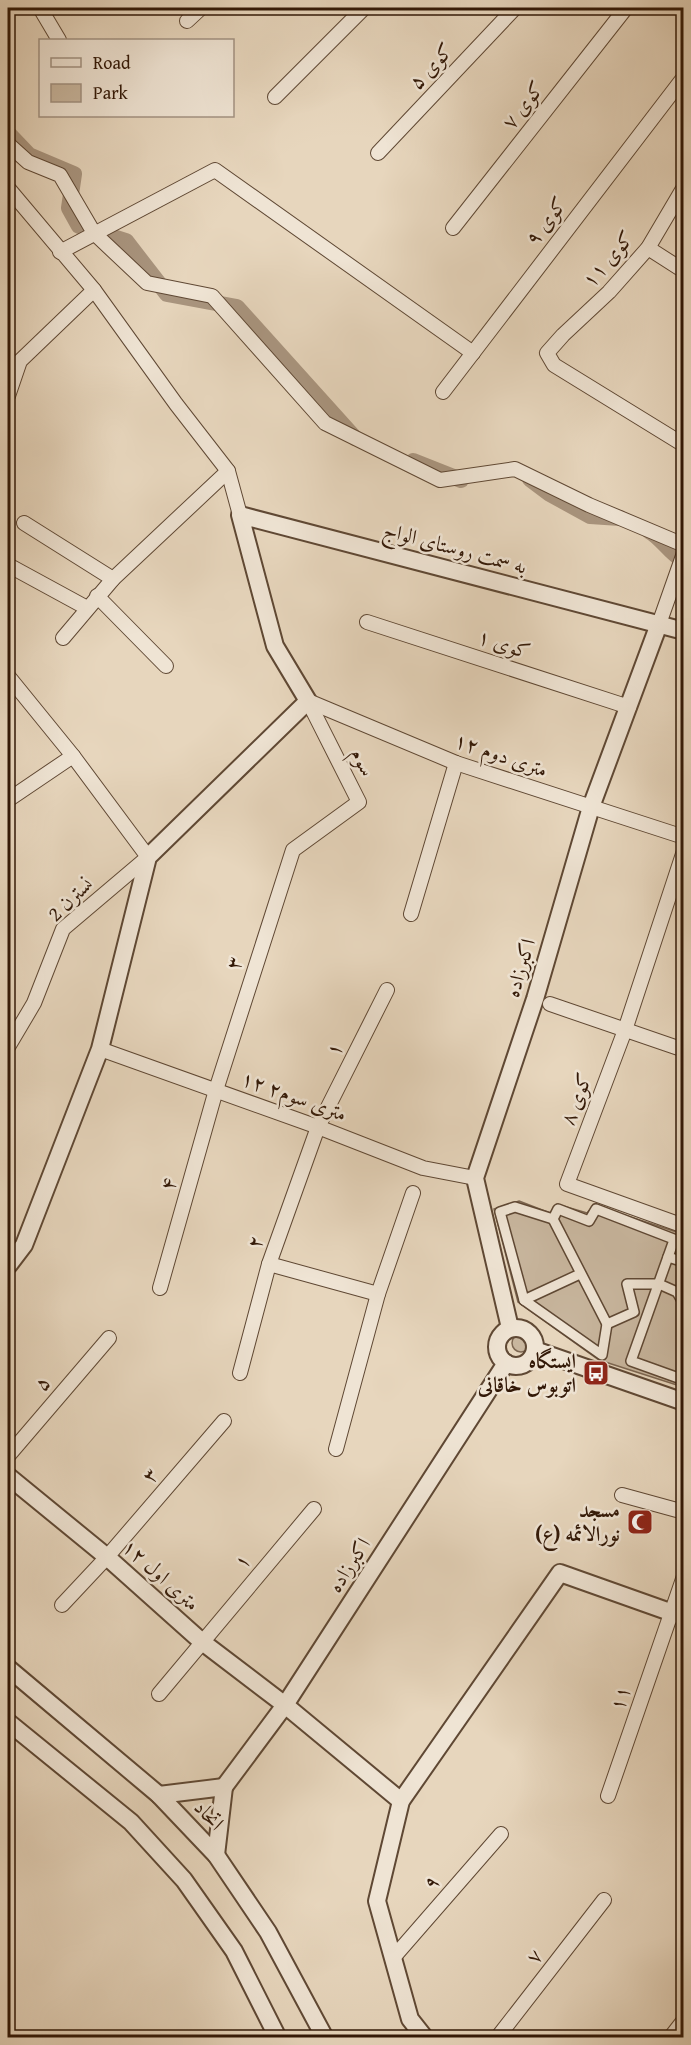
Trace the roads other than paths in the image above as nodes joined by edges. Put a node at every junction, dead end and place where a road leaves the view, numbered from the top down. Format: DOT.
graph roads {
  1 [pos="40,8"];
  2 [pos="201,8"];
  3 [pos="364,8"];
  4 [pos="515,8"];
  5 [pos="626,8"];
  6 [pos="187,21"];
  7 [pos="58,39"];
  8 [pos="684,76"];
  9 [pos="275,97"];
  10 [pos="8,144"];
  11 [pos="378,153"];
  12 [pos="684,187"];
  13 [pos="8,188"];
  14 [pos="453,228"];
  15 [pos="94,233"];
  16 [pos="648,248"];
  17 [pos="60,252"];
  18 [pos="684,272"];
  19 [pos="94,290"];
  20 [pos="473,353"];
  21 [pos="442,392"];
  22 [pos="8,396"];
  23 [pos="684,445"];
  24 [pos="228,471"];
  25 [pos="240,515"];
  26 [pos="24,523"];
  27 [pos="684,545"];
  28 [pos="684,553"];
  29 [pos="8,565"];
  30 [pos="113,579"];
  31 [pos="97,597"];
  32 [pos="87,608"];
  33 [pos="367,622"];
  34 [pos="659,624"];
  35 [pos="684,631"];
  36 [pos="63,638"];
  37 [pos="166,666"];
  38 [pos="8,676"];
  39 [pos="308,701"];
  40 [pos="628,706"];
  41 [pos="73,756"];
  42 [pos="456,763"];
  43 [pos="8,800"];
  44 [pos="591,807"];
  45 [pos="684,837"];
  46 [pos="293,850"];
  47 [pos="684,851"];
  48 [pos="148,857"];
  49 [pos="411,914"];
  50 [pos="387,990"];
  51 [pos="550,1004"];
  52 [pos="625,1030"];
  53 [pos="8,1047"];
  54 [pos="100,1049"];
  55 [pos="684,1050"];
  56 [pos="216,1090"];
  57 [pos="318,1127"];
  58 [pos="475,1178"];
  59 [pos="413,1193"];
  60 [pos="553,1219"];
  61 [pos="684,1226"];
  62 [pos="679,1241"];
  63 [pos="668,1257"];
  64 [pos="684,1262"];
  65 [pos="269,1264"];
  66 [pos="8,1266"];
  67 [pos="580,1274"];
  68 [pos="659,1284"];
  69 [pos="160,1288"];
  70 [pos="378,1294"];
  71 [pos="524,1300"];
  72 [pos="684,1304"];
  73 [pos="608,1324"];
  74 [pos="510,1328"];
  75 [pos="109,1338"];
  76 [pos="535,1350"];
  77 [pos="506,1363"];
  78 [pos="240,1373"];
  79 [pos="684,1380"];
  80 [pos="684,1402"];
  81 [pos="224,1421"];
  82 [pos="336,1449"];
  83 [pos="8,1456"];
  84 [pos="8,1476"];
  85 [pos="622,1495"];
  86 [pos="314,1509"];
  87 [pos="684,1512"];
  88 [pos="107,1557"];
  89 [pos="684,1576"];
  90 [pos="62,1605"];
  91 [pos="677,1615"];
  92 [pos="201,1641"];
  93 [pos="8,1668"];
  94 [pos="159,1694"];
  95 [pos="285,1705"];
  96 [pos="8,1722"];
  97 [pos="224,1787"];
  98 [pos="159,1795"];
  99 [pos="608,1796"];
  100 [pos="401,1802"];
  101 [pos="501,1834"];
  102 [pos="216,1855"];
  103 [pos="604,1900"];
  104 [pos="393,1958"];
  105 [pos="684,2020"];
  106 [pos="278,2037"];
  107 [pos="325,2037"];
  108 [pos="425,2037"];
  109 [pos="497,2037"];
  110 [pos="670,2037"];
  1 -- 7 [label="street"];
  2 -- 6 [label="street"];
  3 -- 9 [label="street"];
  4 -- 11 [label="street, کوی ۵"];
  5 -- 14 [label="street, کوی ۷"];
  8 -- 20 [label="street, کوی ۹"];
  10 -- 15 [label="street"];
  12 -- 16 [label="street, کوی ۱۱"];
  13 -- 17 [label="street"];
  15 -- 17 [label="street"];
  15 -- 20 [label="street"];
  15 -- 27 [label="street"];
  16 -- 18 [label="street"];
  16 -- 23 [label="street, کوی ۱۱"];
  17 -- 19 [label="street"];
  19 -- 22 [label="street"];
  19 -- 24 [label="street"];
  20 -- 21 [label="street, کوی ۹"];
  24 -- 25 [label="street"];
  24 -- 30 [label="street"];
  25 -- 34 [label="street, به سمت روستای الواج"];
  25 -- 39 [label="street"];
  26 -- 30 [label="street"];
  28 -- 34 [label="street"];
  29 -- 32 [label="street"];
  30 -- 31 [label="street"];
  31 -- 32 [label="street"];
  31 -- 37 [label="street"];
  32 -- 36 [label="street"];
  33 -- 40 [label="street, کوی ۱"];
  34 -- 35 [label="street, به سمت روستای الواج"];
  34 -- 40 [label="street, اکبرزاده"];
  38 -- 41 [label="street"];
  39 -- 42 [label="street, ۱۲ متری دوم"];
  39 -- 46 [label="street, سوم"];
  39 -- 48 [label="street"];
  40 -- 44 [label="street, اکبرزاده"];
  41 -- 43 [label="street"];
  41 -- 48 [label="street"];
  42 -- 44 [label="street, ۱۲ متری دوم"];
  42 -- 49 [label="street"];
  44 -- 45 [label="street, ۱۲ متری دوم"];
  44 -- 58 [label="street, اکبرزاده"];
  46 -- 56 [label="street, ۳"];
  47 -- 52 [label="street, کوی ۸"];
  48 -- 53 [label="street, نسترن 2"];
  48 -- 54 [label="street"];
  50 -- 57 [label="street, ۱"];
  51 -- 52 [label="street"];
  52 -- 55 [label="street"];
  52 -- 61 [label="street, کوی ۸"];
  54 -- 56 [label="street, ۱۲ متری سوم۲"];
  54 -- 66 [label="street"];
  56 -- 57 [label="street, ۱۲ متری سوم۲"];
  56 -- 69 [label="street, ۴"];
  57 -- 58 [label="street, ۱۲ متری سوم۲"];
  57 -- 65 [label="street, ۲"];
  58 -- 74 [label="street"];
  59 -- 70 [label="street"];
  60 -- 62 [label="street"];
  60 -- 67 [label="street"];
  60 -- 71 [label="street"];
  62 -- 63 [label="street"];
  63 -- 64 [label="street"];
  63 -- 68 [label="street"];
  65 -- 70 [label="street"];
  65 -- 78 [label="street, ۲"];
  67 -- 71 [label="street"];
  67 -- 73 [label="street"];
  68 -- 72 [label="street"];
  68 -- 73 [label="street"];
  68 -- 79 [label="street"];
  70 -- 82 [label="street"];
  71 -- 73 [label="street"];
  74 -- 76 [label="street"];
  74 -- 77 [label="street"];
  75 -- 83 [label="street, ۵"];
  76 -- 77 [label="street"];
  76 -- 80 [label="street"];
  77 -- 95 [label="street, اکبرزاده"];
  81 -- 88 [label="street, ۳"];
  84 -- 88 [label="street, ۱۲ متری اول"];
  85 -- 87 [label="street"];
  86 -- 92 [label="street, ۱"];
  88 -- 90 [label="street"];
  88 -- 92 [label="street, ۱۲ متری اول"];
  89 -- 91 [label="street, ۱۱"];
  91 -- 99 [label="street, ۱۱"];
  91 -- 100 [label="street"];
  92 -- 94 [label="street"];
  92 -- 95 [label="street, ۱۲ متری اول"];
  93 -- 98 [label="street, اتحاد"];
  95 -- 97 [label="street, اکبرزاده"];
  95 -- 100 [label="street, ۱۲ متری اول"];
  96 -- 106 [label="street"];
  97 -- 98 [label="street"];
  97 -- 102 [label="street"];
  98 -- 102 [label="street, اتحاد"];
  100 -- 104 [label="street"];
  101 -- 104 [label="street, ۹"];
  102 -- 107 [label="street, اتحاد"];
  103 -- 109 [label="street, ۷"];
  104 -- 108 [label="street"];
  105 -- 110 [label="street"];
}
